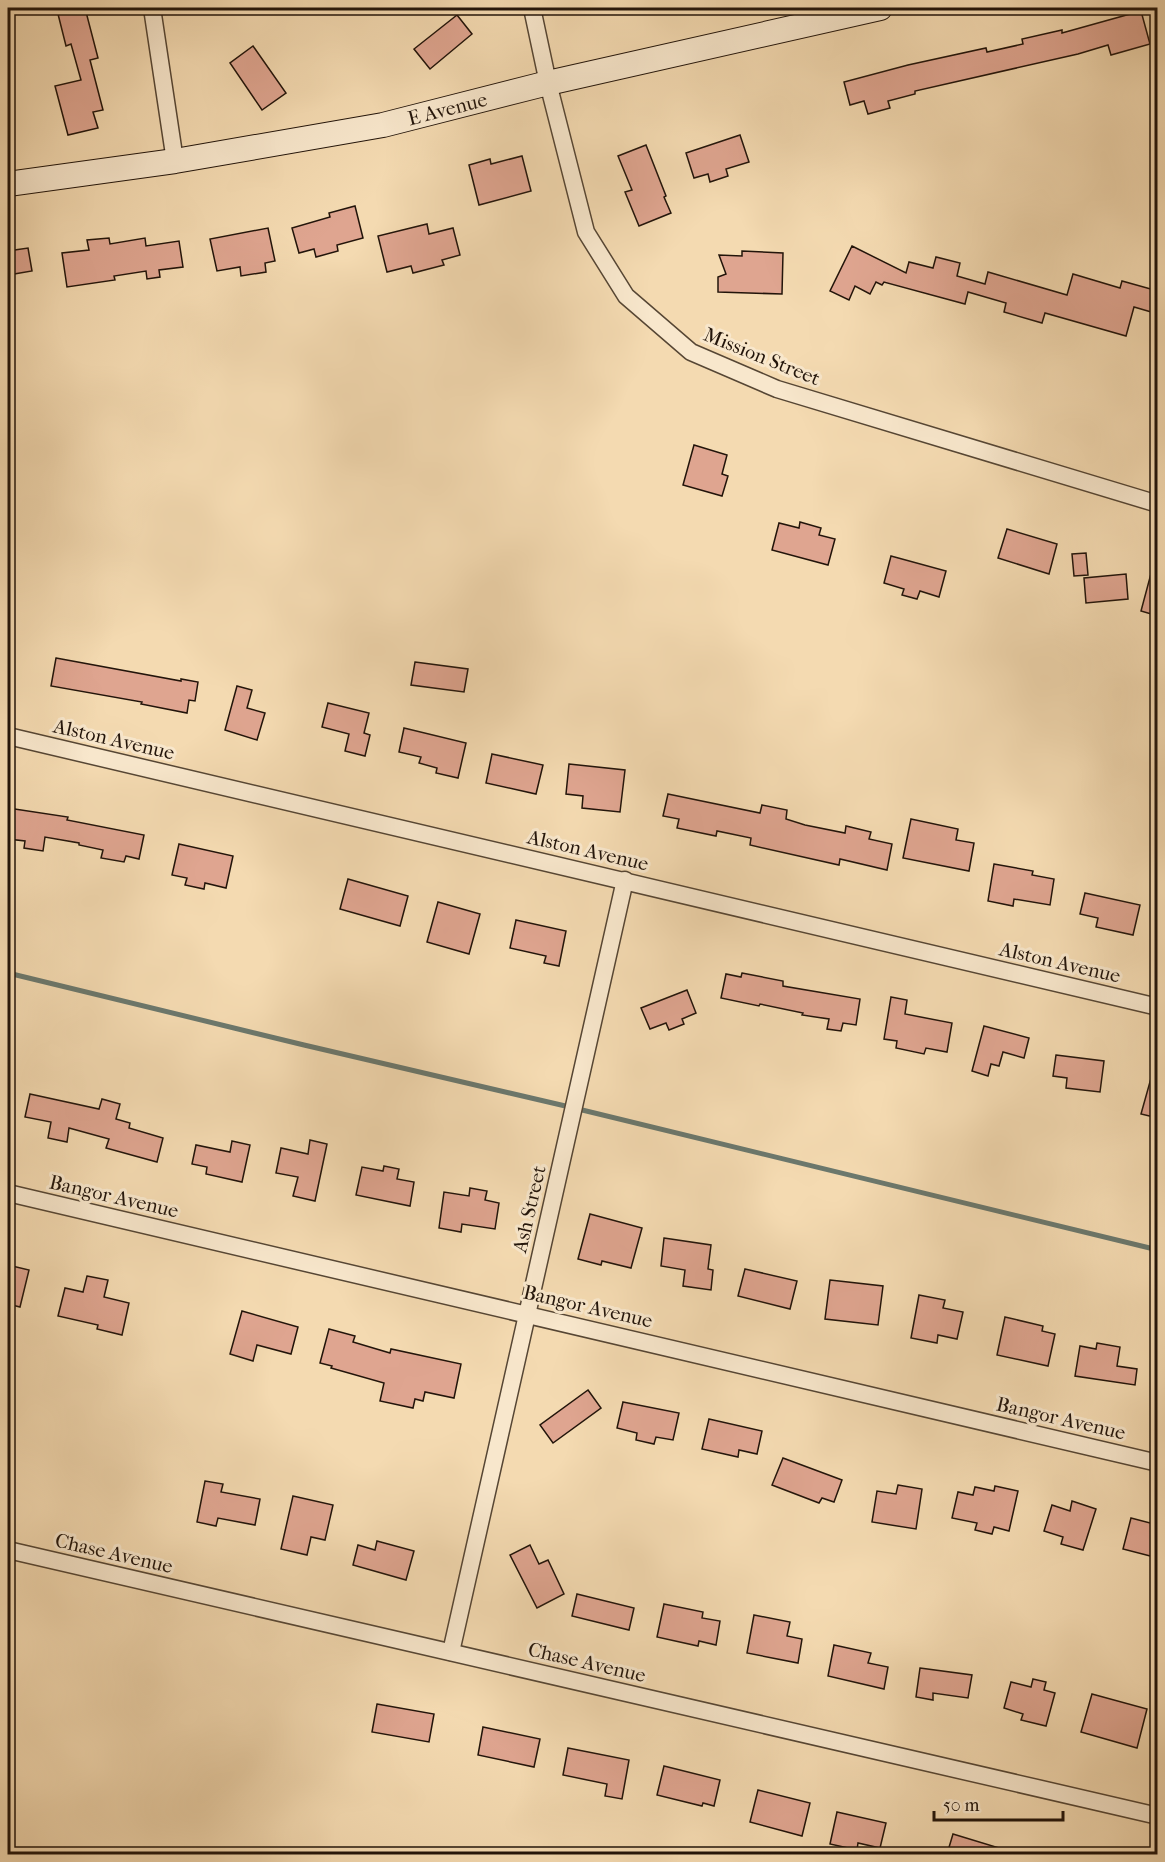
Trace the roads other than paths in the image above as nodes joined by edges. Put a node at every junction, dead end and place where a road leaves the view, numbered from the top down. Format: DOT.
graph roads {
  1 [pos="152,8"];
  2 [pos="532,8"];
  3 [pos="880,8"];
  4 [pos="548,83"];
  5 [pos="175,161"];
  6 [pos="8,184"];
  7 [pos="1158,504"];
  8 [pos="8,736"];
  9 [pos="625,880"];
  10 [pos="1158,1007"];
  11 [pos="8,1193"];
  12 [pos="527,1314"];
  13 [pos="1158,1463"];
  14 [pos="8,1550"];
  15 [pos="451,1652"];
  16 [pos="1158,1816"];
  1 -- 5 [label="street"];
  2 -- 4 [label="street, Mission Street"];
  3 -- 4 [label="street, E Avenue"];
  4 -- 5 [label="street, E Avenue"];
  4 -- 7 [label="street, Mission Street"];
  5 -- 6 [label="street, E Avenue"];
  8 -- 9 [label="street, Alston Avenue"];
  9 -- 10 [label="street, Alston Avenue"];
  9 -- 12 [label="street, Ash Street"];
  11 -- 12 [label="street, Bangor Avenue"];
  12 -- 13 [label="street, Bangor Avenue"];
  12 -- 15 [label="street, Ash Street"];
  14 -- 15 [label="street, Chase Avenue"];
  15 -- 16 [label="street, Chase Avenue"];
}
